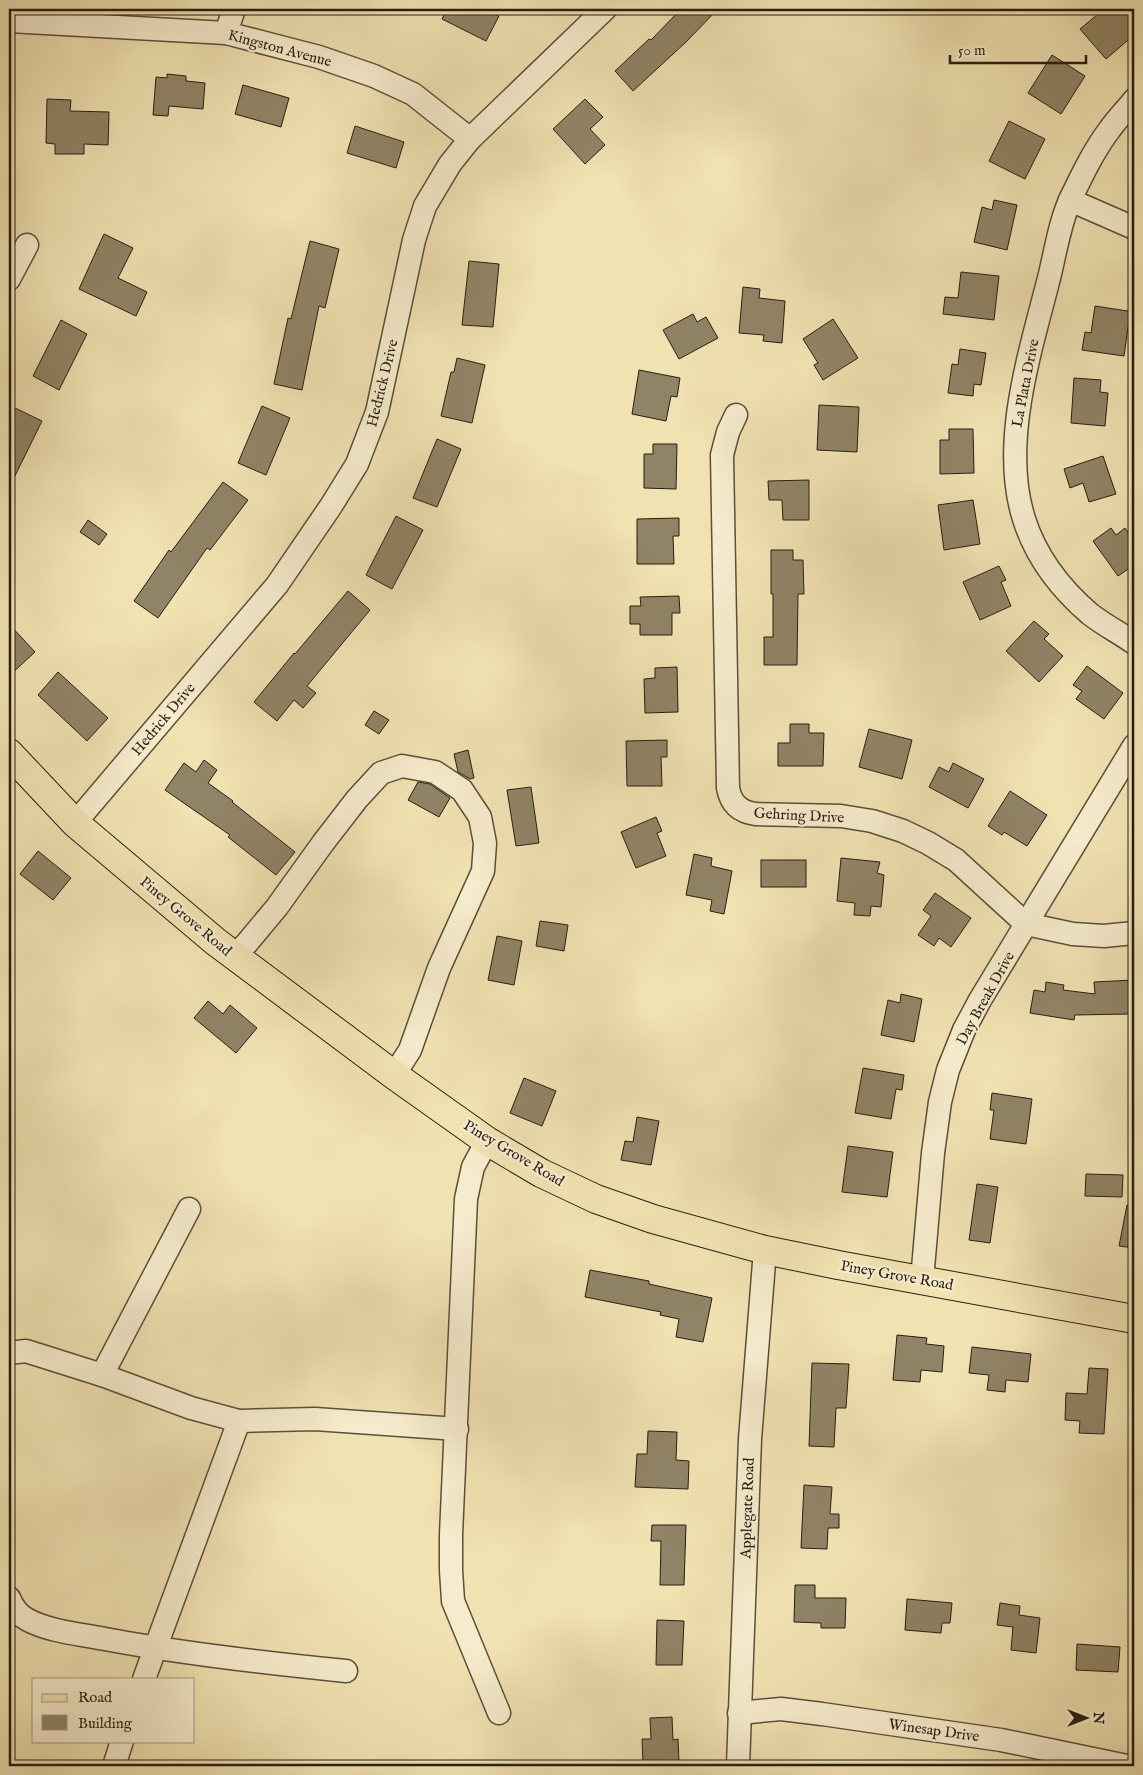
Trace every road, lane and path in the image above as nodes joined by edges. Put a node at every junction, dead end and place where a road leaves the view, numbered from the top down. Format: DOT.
graph roads {
  1 [pos="234,9"];
  2 [pos="605,9"];
  3 [pos="9,21"];
  4 [pos="226,33"];
  5 [pos="1134,100"];
  6 [pos="470,139"];
  7 [pos="1070,200"];
  8 [pos="1134,228"];
  9 [pos="27,245"];
  10 [pos="9,279"];
  11 [pos="736,415"];
  12 [pos="1134,643"];
  13 [pos="1134,746"];
  14 [pos="9,753"];
  15 [pos="75,822"];
  16 [pos="1026,924"];
  17 [pos="1134,933"];
  18 [pos="234,956"];
  19 [pos="394,1075"];
  20 [pos="487,1140"];
  21 [pos="190,1209"];
  22 [pos="765,1250"];
  23 [pos="922,1280"];
  24 [pos="1134,1319"];
  25 [pos="9,1353"];
  26 [pos="102,1376"];
  27 [pos="239,1421"];
  28 [pos="456,1429"];
  29 [pos="9,1598"];
  30 [pos="154,1648"];
  31 [pos="346,1672"];
  32 [pos="144,1678"];
  33 [pos="739,1713"];
  34 [pos="499,1714"];
  35 [pos="122,1742"];
  36 [pos="114,1766"];
  37 [pos="738,1766"];
  38 [pos="1127,1766"];
  1 -- 4 [label="street"];
  2 -- 6 [label="street, Hedrick Drive"];
  3 -- 4 [label="street, Kingston Avenue"];
  4 -- 6 [label="street, Kingston Avenue"];
  5 -- 7 [label="street, La Plata Drive"];
  6 -- 15 [label="street, Hedrick Drive"];
  7 -- 8 [label="street"];
  7 -- 12 [label="street, La Plata Drive"];
  9 -- 10 [label="street"];
  11 -- 16 [label="street, Gehring Drive"];
  13 -- 16 [label="street, Day Break Drive"];
  14 -- 15 [label="main road, Piney Grove Road"];
  15 -- 18 [label="main road, Piney Grove Road"];
  16 -- 17 [label="street"];
  16 -- 23 [label="street, Day Break Drive"];
  18 -- 19 [label="main road, Piney Grove Road"];
  18 -- 19 [label="street"];
  19 -- 20 [label="main road, Piney Grove Road"];
  20 -- 22 [label="main road, Piney Grove Road"];
  20 -- 28 [label="street"];
  21 -- 26 [label="street"];
  22 -- 23 [label="main road, Piney Grove Road"];
  22 -- 33 [label="street, Applegate Road"];
  23 -- 24 [label="main road, Piney Grove Road"];
  25 -- 26 [label="street"];
  26 -- 27 [label="street"];
  27 -- 28 [label="street"];
  27 -- 30 [label="street"];
  28 -- 34 [label="street"];
  29 -- 30 [label="street"];
  30 -- 31 [label="street"];
  30 -- 32 [label="street"];
  33 -- 37 [label="street, Applegate Road"];
  33 -- 38 [label="street, Winesap Drive"];
  35 -- 36 [label="street"];
}
